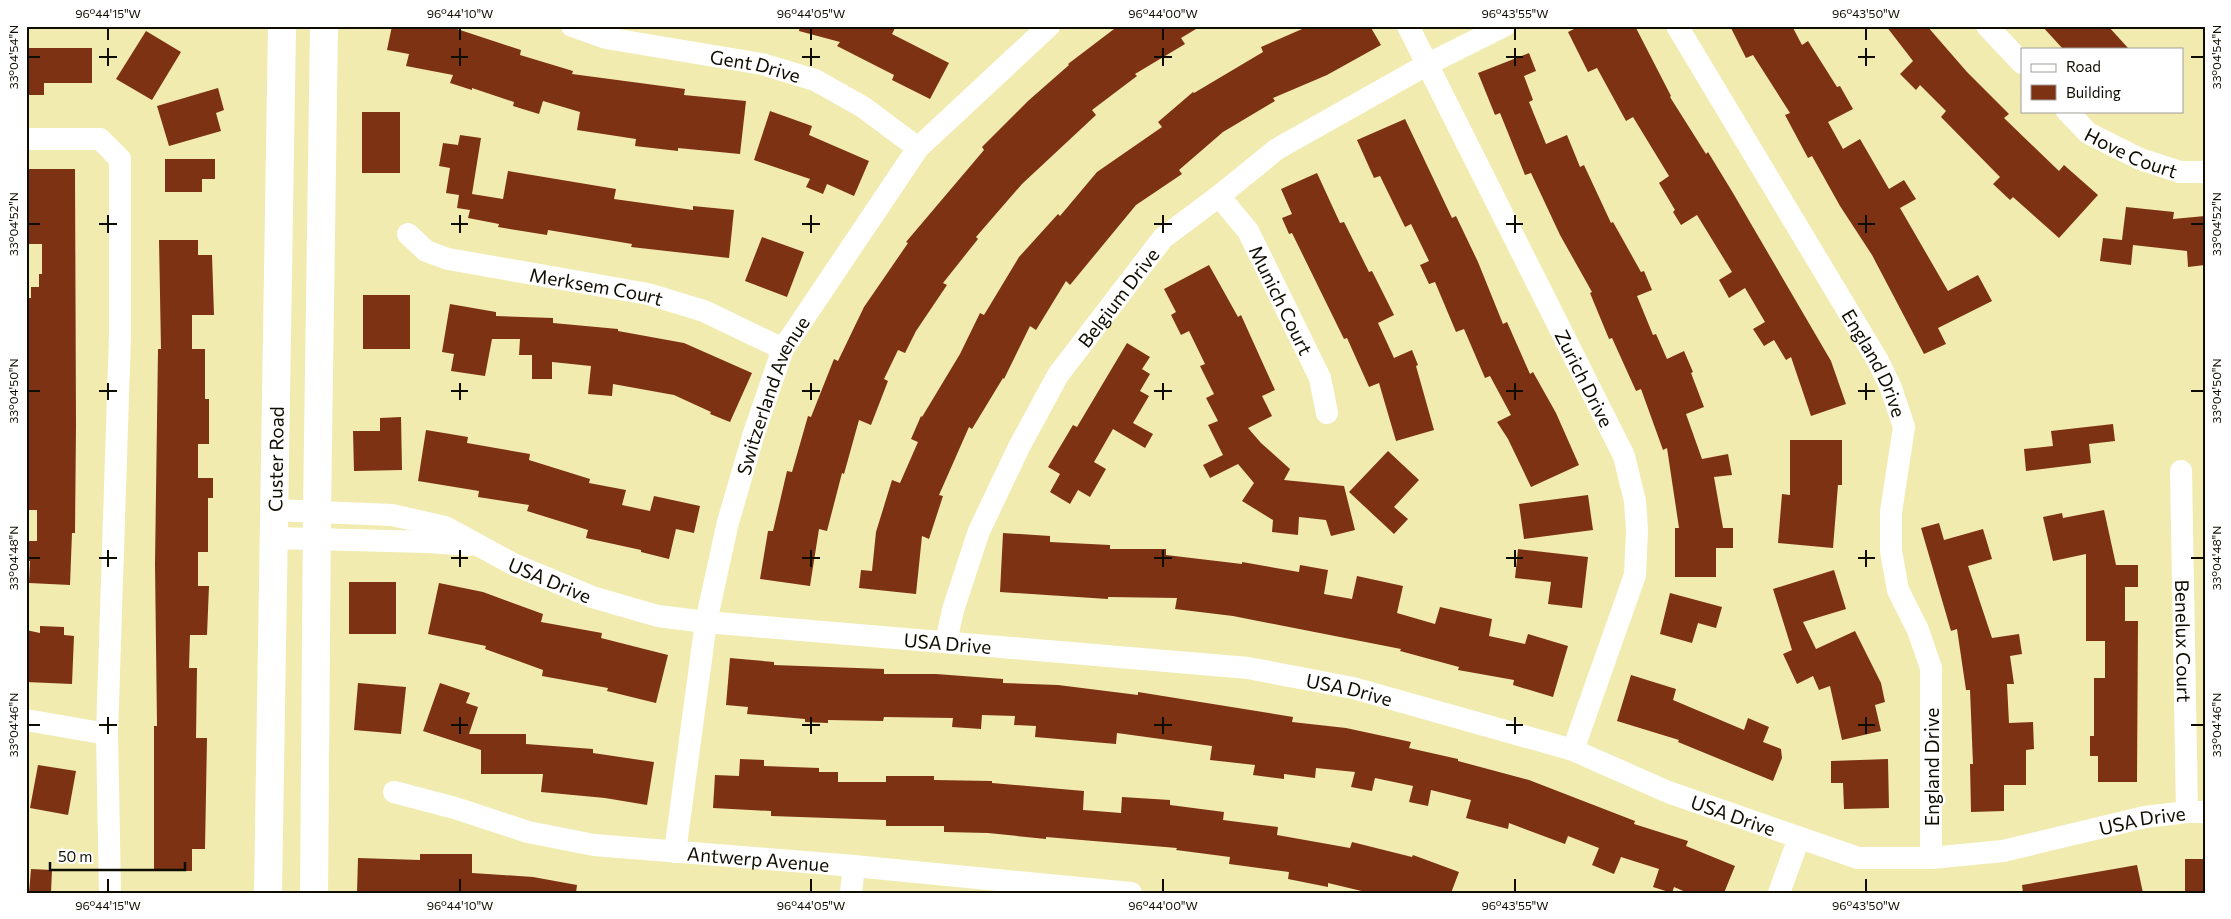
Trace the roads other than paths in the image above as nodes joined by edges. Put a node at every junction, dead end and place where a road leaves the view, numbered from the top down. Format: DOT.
graph roads {
  1 [pos="282,26"];
  2 [pos="324,26"];
  3 [pos="572,26"];
  4 [pos="1049,26"];
  5 [pos="1408,26"];
  6 [pos="1504,26"];
  7 [pos="1677,26"];
  8 [pos="1987,26"];
  9 [pos="2021,62"];
  10 [pos="1428,64"];
  11 [pos="2069,112"];
  12 [pos="26,139"];
  13 [pos="918,148"];
  14 [pos="2205,172"];
  15 [pos="1220,196"];
  16 [pos="408,234"];
  17 [pos="783,349"];
  18 [pos="1327,412"];
  19 [pos="2181,471"];
  20 [pos="273,510"];
  21 [pos="317,511"];
  22 [pos="273,538"];
  23 [pos="317,538"];
  24 [pos="480,546"];
  25 [pos="706,622"];
  26 [pos="946,642"];
  27 [pos="26,720"];
  28 [pos="107,734"];
  29 [pos="1573,750"];
  30 [pos="394,792"];
  31 [pos="2196,812"];
  32 [pos="1799,838"];
  33 [pos="675,852"];
  34 [pos="1930,858"];
  35 [pos="854,866"];
  36 [pos="110,893"];
  37 [pos="268,893"];
  38 [pos="314,893"];
  39 [pos="852,893"];
  40 [pos="1131,893"];
  41 [pos="1779,893"];
  1 -- 20 [label="main road, Custer Road"];
  2 -- 21 [label="main road"];
  3 -- 13 [label="street, Gent Drive"];
  4 -- 13 [label="street, Switzerland Avenue"];
  5 -- 10 [label="street, Zurich Drive"];
  6 -- 10 [label="street, Belgium Drive"];
  7 -- 34 [label="street, England Drive"];
  8 -- 9 [label="street"];
  10 -- 15 [label="street, Belgium Drive"];
  10 -- 29 [label="street, Zurich Drive"];
  11 -- 14 [label="street, Hove Court"];
  12 -- 28 [label="street"];
  13 -- 17 [label="street, Switzerland Avenue"];
  15 -- 18 [label="street, Munich Court"];
  15 -- 26 [label="street, Belgium Drive"];
  16 -- 17 [label="street, Merksem Court"];
  17 -- 25 [label="street, Switzerland Avenue"];
  19 -- 31 [label="street, Benelux Court"];
  20 -- 21 [label="street, USA Drive"];
  20 -- 22 [label="main road, Custer Road"];
  21 -- 23 [label="main road"];
  21 -- 24 [label="street, USA Drive"];
  22 -- 23 [label="street, USA Drive"];
  22 -- 37 [label="main road, Custer Road"];
  23 -- 24 [label="street, USA Drive"];
  23 -- 38 [label="main road"];
  24 -- 25 [label="street, USA Drive"];
  25 -- 26 [label="street, USA Drive"];
  25 -- 33 [label="street, Switzerland Avenue"];
  26 -- 29 [label="street, USA Drive"];
  27 -- 28 [label="street"];
  28 -- 36 [label="street"];
  29 -- 32 [label="street, USA Drive"];
  30 -- 33 [label="street, Antwerp Avenue"];
  31 -- 34 [label="street, USA Drive"];
  32 -- 34 [label="street, USA Drive"];
  32 -- 41 [label="street"];
  33 -- 35 [label="street, Antwerp Avenue"];
  35 -- 39 [label="street"];
  35 -- 40 [label="street, Antwerp Avenue"];
}
